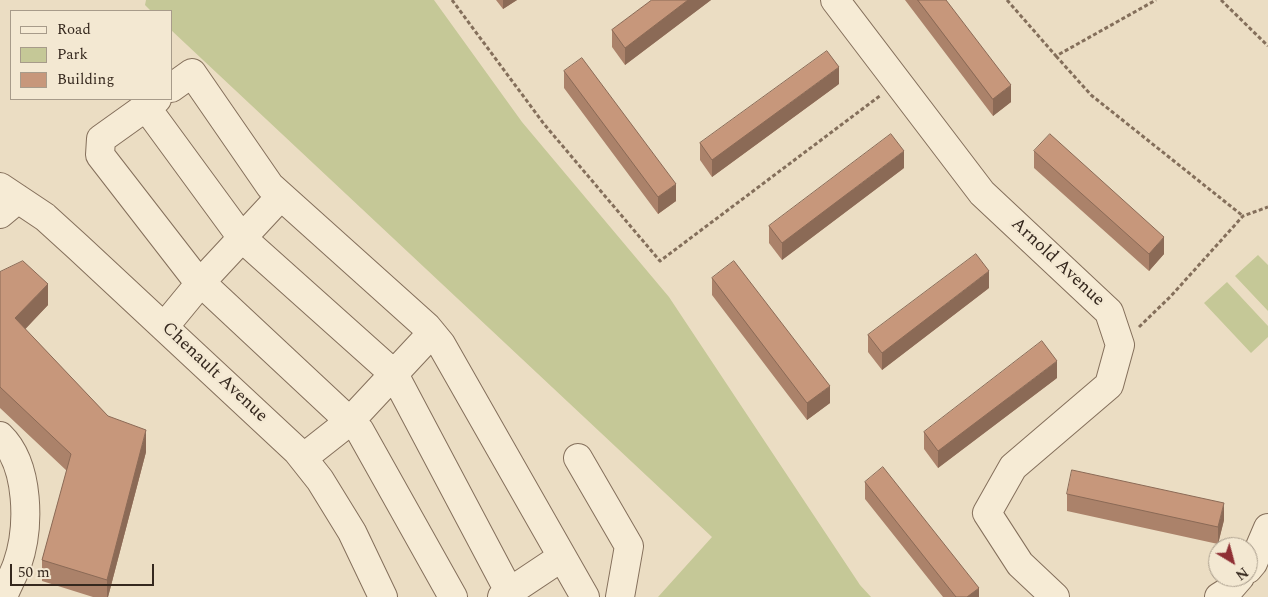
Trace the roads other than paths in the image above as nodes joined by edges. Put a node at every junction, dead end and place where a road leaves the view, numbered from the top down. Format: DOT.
graph roads {
  1 [pos="835,0"];
  2 [pos="172,87"];
  3 [pos="152,103"];
  4 [pos="281,196"];
  5 [pos="6,200"];
  6 [pos="242,238"];
  7 [pos="201,282"];
  8 [pos="164,327"];
  9 [pos="432,333"];
  10 [pos="394,374"];
  11 [pos="350,421"];
  12 [pos="0,436"];
  13 [pos="303,458"];
  14 [pos="578,458"];
  15 [pos="1268,528"];
  16 [pos="1258,551"];
  17 [pos="562,556"];
  18 [pos="1231,587"];
  19 [pos="508,595"];
  20 [pos="3,597"];
  21 [pos="383,597"];
  22 [pos="453,597"];
  23 [pos="585,597"];
  24 [pos="620,597"];
  25 [pos="1055,597"];
  26 [pos="1219,597"];
  1 -- 25 [label="street, Arnold Avenue"];
  2 -- 4 [label="street"];
  3 -- 6 [label="street"];
  3 -- 7 [label="street"];
  4 -- 6 [label="street"];
  4 -- 9 [label="street"];
  5 -- 8 [label="street, Chenault Avenue"];
  6 -- 7 [label="street"];
  6 -- 10 [label="street"];
  7 -- 8 [label="street"];
  7 -- 11 [label="street"];
  8 -- 13 [label="street, Chenault Avenue"];
  9 -- 10 [label="street"];
  9 -- 17 [label="street"];
  10 -- 11 [label="street"];
  10 -- 19 [label="street"];
  11 -- 13 [label="street"];
  11 -- 22 [label="street"];
  12 -- 20 [label="street"];
  13 -- 21 [label="street, Chenault Avenue"];
  14 -- 24 [label="street"];
  15 -- 16 [label="street"];
  17 -- 19 [label="street"];
  17 -- 23 [label="street"];
  18 -- 26 [label="street"];
}
